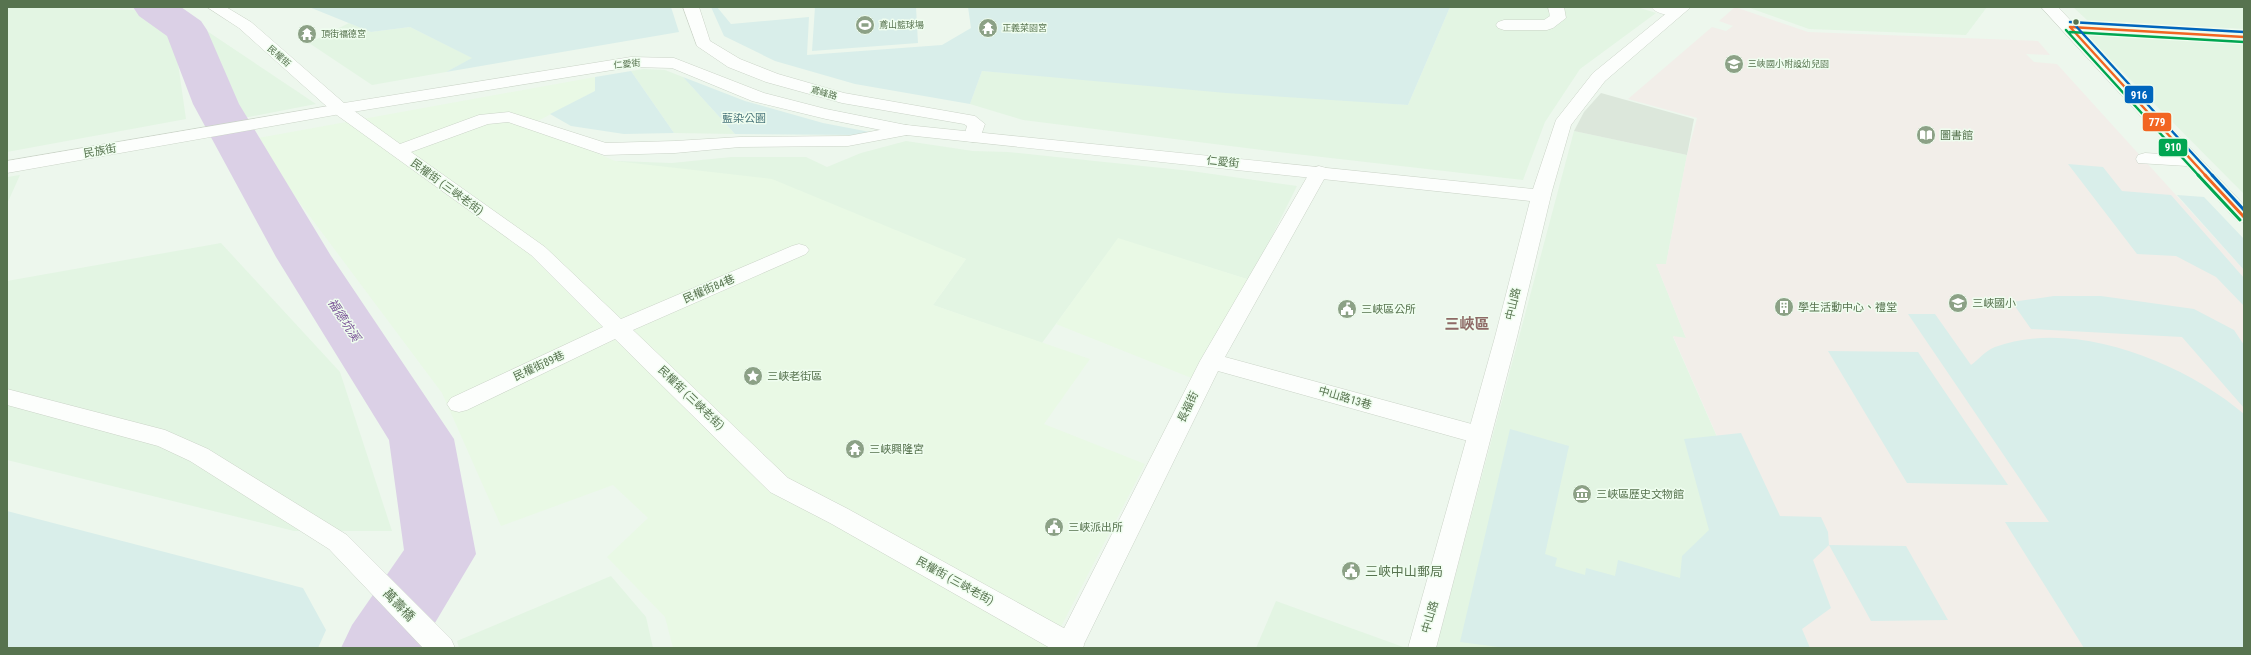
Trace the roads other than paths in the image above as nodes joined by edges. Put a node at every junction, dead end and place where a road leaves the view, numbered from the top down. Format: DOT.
graph roads {
  1 [pos="215,7"];
  2 [pos="690,7"];
  3 [pos="1556,7"];
  4 [pos="1659,7"];
  5 [pos="2049,7"];
  6 [pos="1679,10"];
  7 [pos="1504,24"];
  8 [pos="2070,27"];
  9 [pos="2244,37"];
  10 [pos="340,108"];
  11 [pos="277,118"];
  12 [pos="906,130"];
  13 [pos="973,137"];
  14 [pos="397,151"];
  15 [pos="2144,159"];
  16 [pos="2190,161"];
  17 [pos="7,167"];
  18 [pos="1319,172"];
  19 [pos="1541,196"];
  20 [pos="2244,217"];
  21 [pos="799,250"];
  22 [pos="619,328"];
  23 [pos="1211,361"];
  24 [pos="7,397"];
  25 [pos="459,404"];
  26 [pos="1479,435"];
  27 [pos="1070,647"];
  28 [pos="441,648"];
  29 [pos="1422,648"];
  1 -- 10 [label="street, 民權街"];
  2 -- 13 [label="street, 鳶峰路"];
  3 -- 7 [label="street"];
  4 -- 6 [label="street"];
  5 -- 8 [label="street"];
  6 -- 19 [label="street, 中山路"];
  8 -- 9 [label="street"];
  8 -- 16 [label="street"];
  10 -- 11 [label="street, 仁愛街"];
  10 -- 12 [label="street, 仁愛街"];
  10 -- 14 [label="street, 民權街 (三峽老街)"];
  11 -- 17 [label="street, 民族街"];
  12 -- 13 [label="street, 仁愛街"];
  12 -- 14 [label="street, 仁愛街"];
  13 -- 18 [label="street, 仁愛街"];
  14 -- 22 [label="street, 民權街 (三峽老街)"];
  15 -- 16 [label="street"];
  16 -- 20 [label="street"];
  18 -- 19 [label="street, 仁愛街"];
  18 -- 23 [label="street, 長福街"];
  19 -- 26 [label="street, 中山路"];
  21 -- 22 [label="street, 民權街84巷"];
  22 -- 25 [label="street, 民權街89巷"];
  22 -- 27 [label="street, 民權街 (三峽老街)"];
  23 -- 26 [label="street, 中山路13巷"];
  23 -- 27 [label="street, 長福街"];
  24 -- 28 [label="street, 萬壽橋"];
  26 -- 29 [label="street, 中山路"];
}
